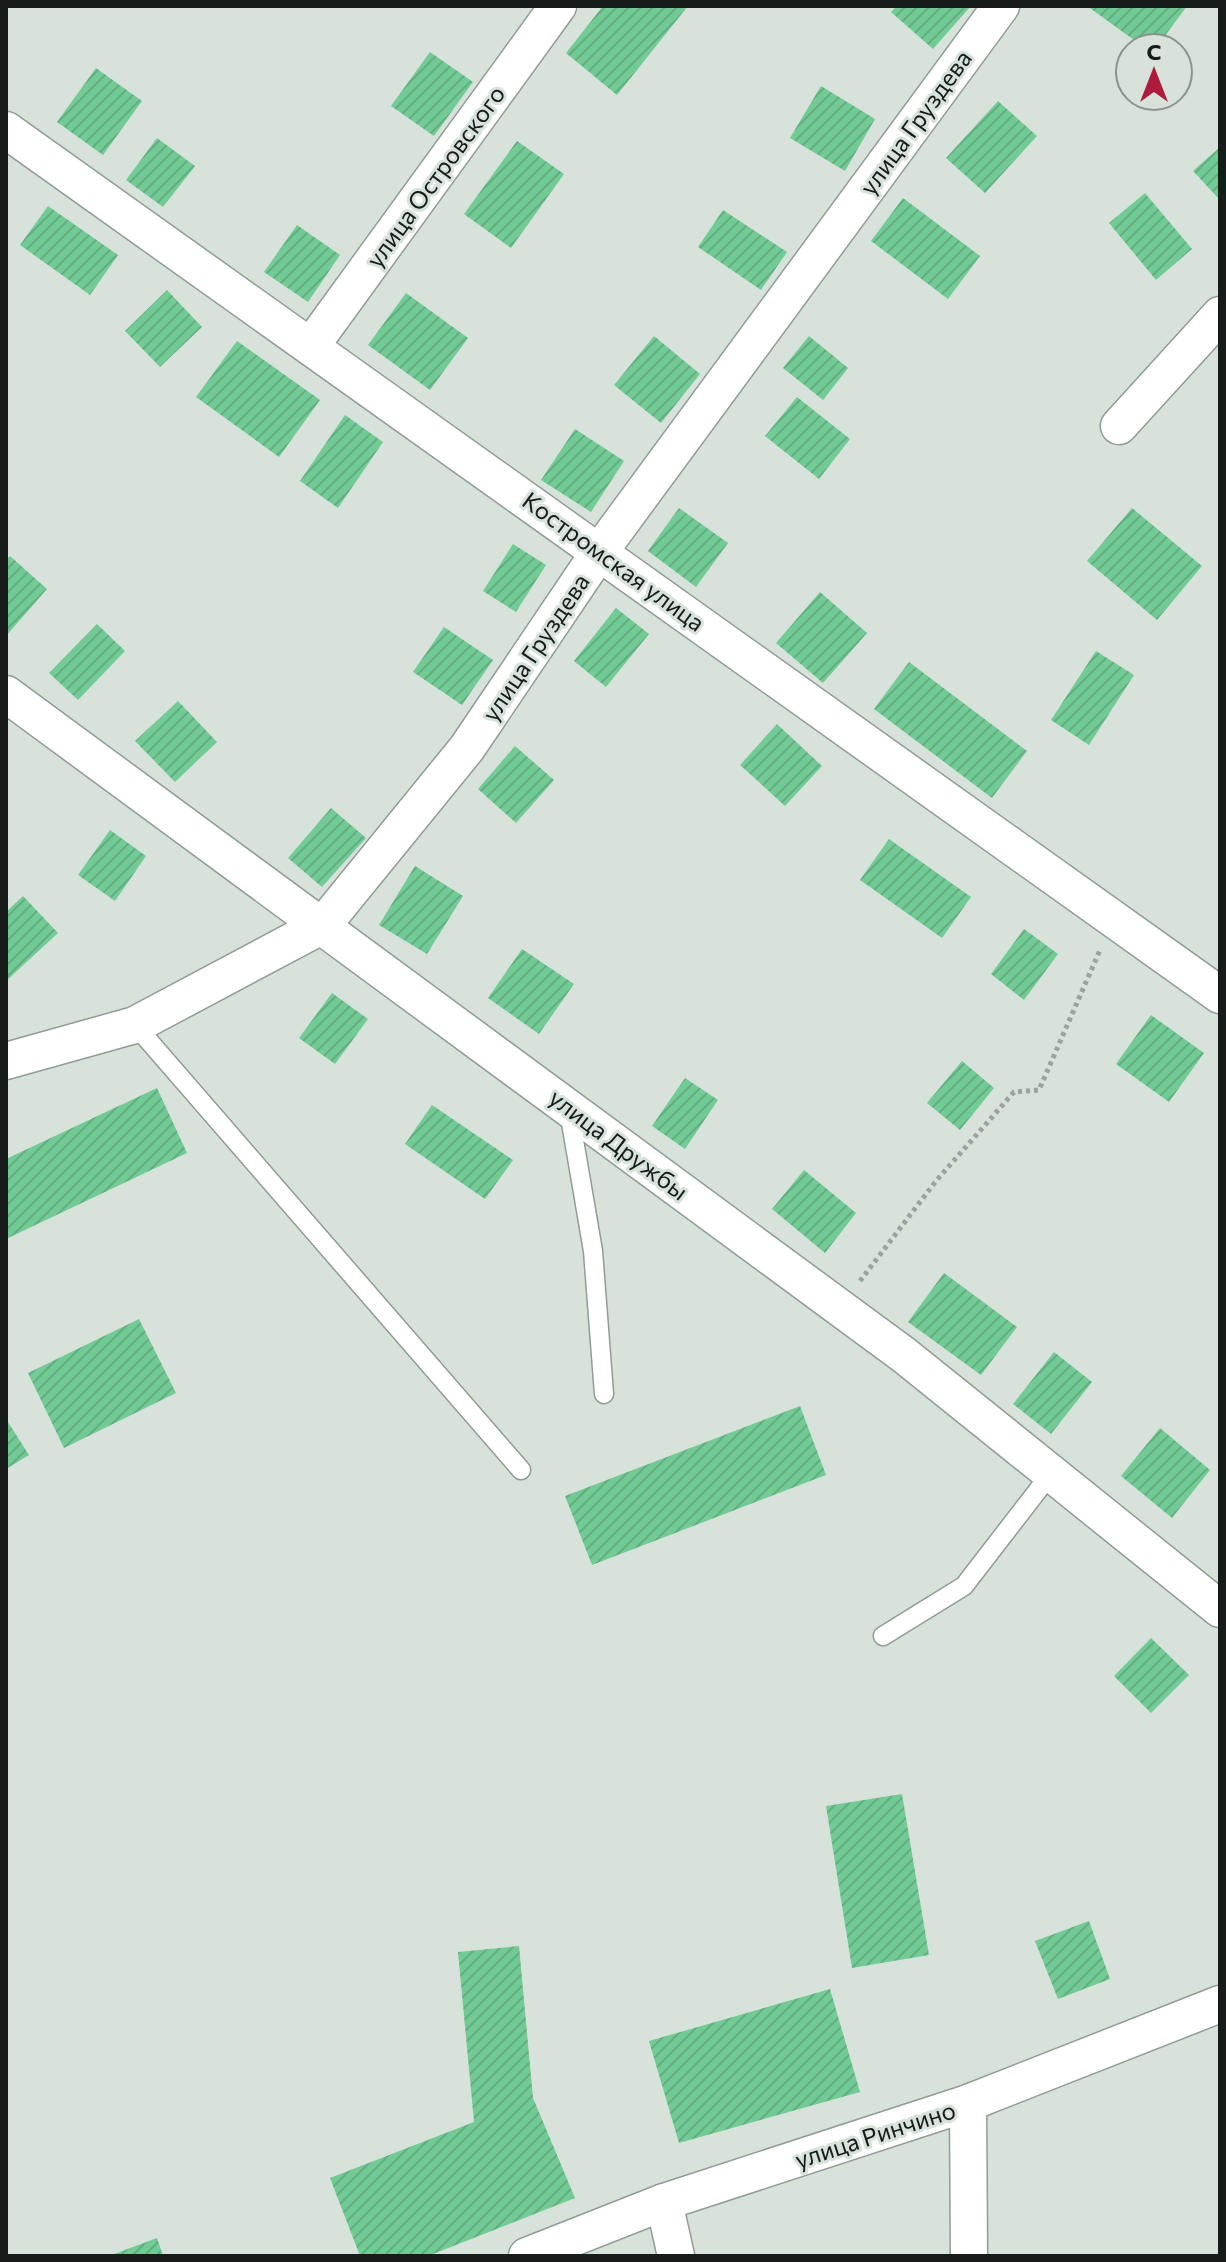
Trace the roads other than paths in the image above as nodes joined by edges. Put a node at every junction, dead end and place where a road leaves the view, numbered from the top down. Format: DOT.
graph roads {
  1 [pos="558,6"];
  2 [pos="1001,6"];
  3 [pos="6,130"];
  4 [pos="1220,315"];
  5 [pos="311,346"];
  6 [pos="1119,426"];
  7 [pos="600,551"];
  8 [pos="6,694"];
  9 [pos="323,925"];
  10 [pos="1220,995"];
  11 [pos="135,1025"];
  12 [pos="6,1061"];
  13 [pos="568,1106"];
  14 [pos="604,1394"];
  15 [pos="521,1470"];
  16 [pos="1052,1472"];
  17 [pos="1220,1609"];
  18 [pos="883,1636"];
  19 [pos="1220,2004"];
  20 [pos="968,2103"];
  21 [pos="664,2202"];
  22 [pos="527,2256"];
  23 [pos="676,2256"];
  24 [pos="969,2256"];
  1 -- 5 [label="street, улица Островского"];
  2 -- 7 [label="street, улица Груздева"];
  3 -- 5 [label="street, Костромская улица"];
  4 -- 6 [label="street"];
  5 -- 7 [label="street, Костромская улица"];
  7 -- 9 [label="street, улица Груздева"];
  7 -- 10 [label="street, Костромская улица"];
  8 -- 9 [label="street, улица Дружбы"];
  9 -- 11 [label="street, улица Груздева"];
  9 -- 13 [label="street, улица Дружбы"];
  11 -- 12 [label="street, улица Груздева"];
  11 -- 15 [label="lane"];
  13 -- 14 [label="lane"];
  13 -- 16 [label="street, улица Дружбы"];
  16 -- 17 [label="street, улица Дружбы"];
  16 -- 18 [label="lane"];
  19 -- 20 [label="street, улица Ринчино"];
  20 -- 21 [label="street, улица Ринчино"];
  20 -- 24 [label="street"];
  21 -- 22 [label="street, улица Ринчино"];
  21 -- 23 [label="street"];
}
